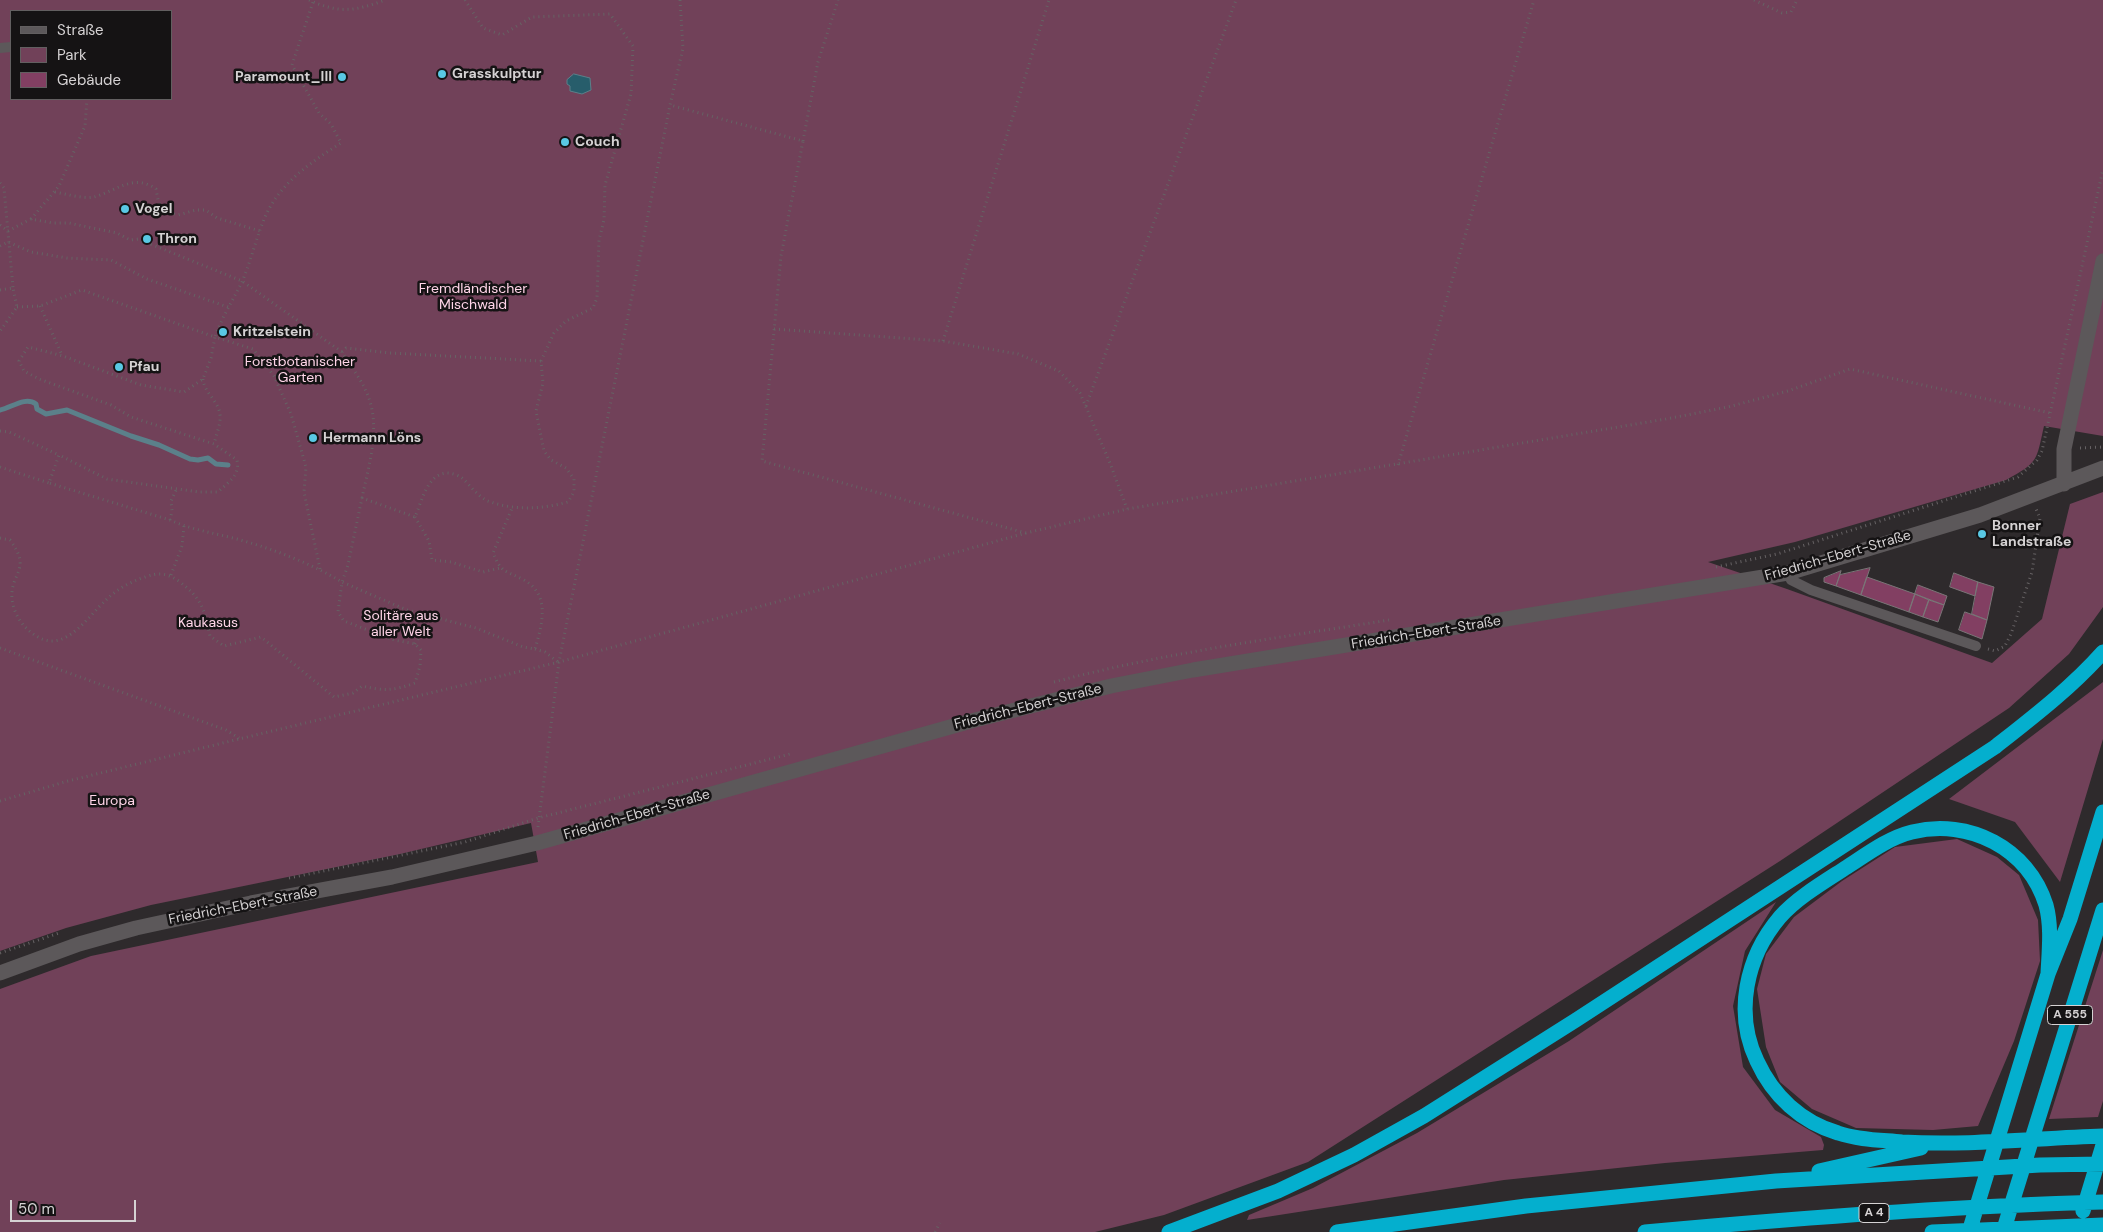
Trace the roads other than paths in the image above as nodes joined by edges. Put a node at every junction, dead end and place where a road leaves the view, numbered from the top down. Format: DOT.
graph roads {
  1 [pos="2103,261"];
  2 [pos="2103,468"];
  3 [pos="2064,484"];
  4 [pos="1788,573"];
  5 [pos="1976,646"];
  6 [pos="2103,652"];
  7 [pos="2103,812"];
  8 [pos="2103,910"];
  9 [pos="0,972"];
  10 [pos="2048,974"];
  11 [pos="2103,1136"];
  12 [pos="1939,1144"];
  13 [pos="2103,1145"];
  14 [pos="2103,1164"];
  15 [pos="1776,1181"];
  16 [pos="2103,1202"];
  17 [pos="2103,1225"];
  18 [pos="1169,1232"];
  19 [pos="1338,1232"];
  20 [pos="1645,1232"];
  21 [pos="1932,1232"];
  22 [pos="1969,1232"];
  23 [pos="2003,1232"];
  24 [pos="2076,1232"];
  1 -- 3 [label="main road"];
  2 -- 3 [label="main road, Friedrich-Ebert-Straße"];
  3 -- 4 [label="main road, Friedrich-Ebert-Straße"];
  4 -- 5 [label="lane"];
  4 -- 9 [label="main road, Friedrich-Ebert-Straße"];
  6 -- 18 [label="highway"];
  7 -- 10 [label="highway"];
  8 -- 23 [label="highway, A 555"];
  10 -- 12 [label="highway"];
  10 -- 22 [label="highway"];
  11 -- 12 [label="highway"];
  12 -- 15 [label="highway"];
  13 -- 24 [label="highway"];
  14 -- 15 [label="highway"];
  15 -- 19 [label="highway"];
  16 -- 20 [label="highway, A 4"];
  17 -- 21 [label="highway"];
}
